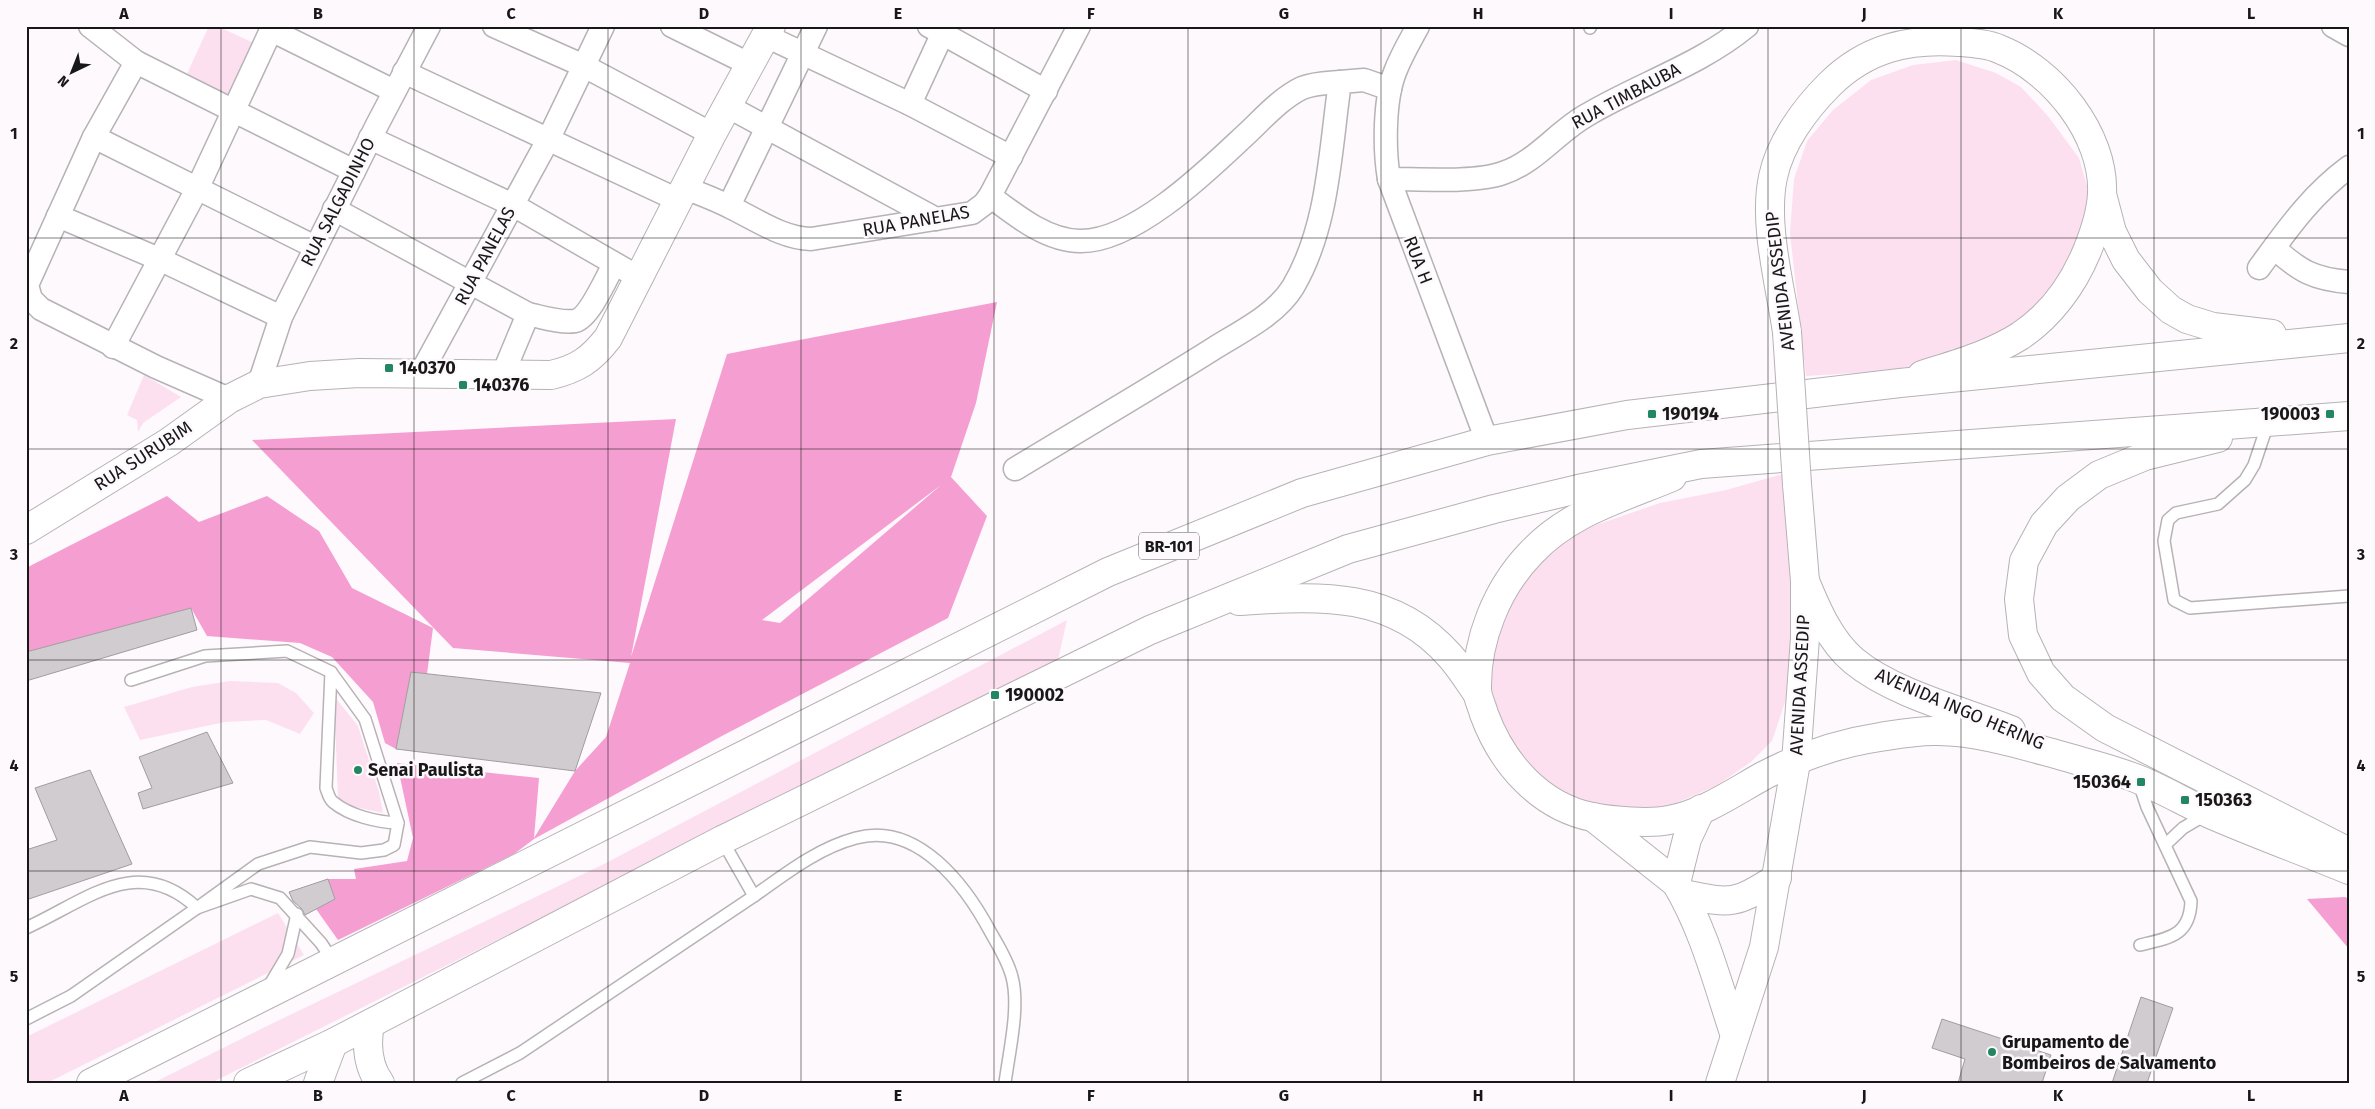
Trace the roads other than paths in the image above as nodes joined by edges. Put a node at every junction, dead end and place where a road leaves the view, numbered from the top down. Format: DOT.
graph roads {
  1 [pos="90,26"];
  2 [pos="429,26"];
  3 [pos="494,26"];
  4 [pos="603,26"];
  5 [pos="672,26"];
  6 [pos="816,26"];
  7 [pos="1079,26"];
  8 [pos="1418,26"];
  9 [pos="1747,26"];
  10 [pos="2333,26"];
  11 [pos="272,28"];
  12 [pos="940,28"];
  13 [pos="768,31"];
  14 [pos="2349,35"];
  15 [pos="804,54"];
  16 [pos="136,62"];
  17 [pos="751,65"];
  18 [pos="584,66"];
  19 [pos="1393,80"];
  20 [pos="399,82"];
  21 [pos="1340,82"];
  22 [pos="1046,91"];
  23 [pos="910,104"];
  24 [pos="727,106"];
  25 [pos="234,110"];
  26 [pos="769,126"];
  27 [pos="712,134"];
  28 [pos="94,137"];
  29 [pos="370,138"];
  30 [pos="548,140"];
  31 [pos="1012,157"];
  32 [pos="2349,167"];
  33 [pos="354,171"];
  34 [pos="1389,180"];
  35 [pos="198,187"];
  36 [pos="682,194"];
  37 [pos="2102,194"];
  38 [pos="990,196"];
  39 [pos="513,205"];
  40 [pos="730,206"];
  41 [pos="334,209"];
  42 [pos="58,216"];
  43 [pos="936,219"];
  44 [pos="315,248"];
  45 [pos="2274,248"];
  46 [pos="159,260"];
  47 [pos="2259,268"];
  48 [pos="626,270"];
  49 [pos="471,281"];
  50 [pos="2349,282"];
  51 [pos="528,314"];
  52 [pos="281,317"];
  53 [pos="2349,333"];
  54 [pos="2349,338"];
  55 [pos="113,347"];
  56 [pos="421,373"];
  57 [pos="503,374"];
  58 [pos="1900,383"];
  59 [pos="259,384"];
  60 [pos="229,399"];
  61 [pos="2349,416"];
  62 [pos="2297,419"];
  63 [pos="2267,426"];
  64 [pos="1486,441"];
  65 [pos="1701,464"];
  66 [pos="1015,469"];
  67 [pos="26,530"];
  68 [pos="1805,581"];
  69 [pos="2349,596"];
  70 [pos="1212,603"];
  71 [pos="330,672"];
  72 [pos="131,680"];
  73 [pos="1477,693"];
  74 [pos="1796,762"];
  75 [pos="2100,767"];
  76 [pos="2138,779"];
  77 [pos="1701,809"];
  78 [pos="2209,813"];
  79 [pos="1593,817"];
  80 [pos="398,823"];
  81 [pos="722,840"];
  82 [pos="2165,845"];
  83 [pos="2349,852"];
  84 [pos="2349,870"];
  85 [pos="1777,878"];
  86 [pos="1680,889"];
  87 [pos="754,896"];
  88 [pos="197,908"];
  89 [pos="297,914"];
  90 [pos="26,928"];
  91 [pos="2140,945"];
  92 [pos="333,961"];
  93 [pos="262,997"];
  94 [pos="26,1019"];
  95 [pos="370,1024"];
  96 [pos="1735,1036"];
  97 [pos="333,1044"];
  98 [pos="91,1083"];
  99 [pos="248,1083"];
  100 [pos="318,1083"];
  101 [pos="380,1083"];
  102 [pos="462,1083"];
  103 [pos="1005,1083"];
  104 [pos="1720,1083"];
  1 -- 16 [label="street"];
  2 -- 20 [label="street, RUA SALGADINHO"];
  3 -- 18 [label="street"];
  4 -- 18 [label="street, RUA PANELAS"];
  5 -- 17 [label="street"];
  6 -- 15 [label="street"];
  7 -- 22 [label="street, RUA PANELAS"];
  8 -- 19 [label="street"];
  9 -- 34 [label="street, RUA TIMBAUBA"];
  10 -- 14 [label="street"];
  11 -- 20 [label="street, RUA PANELAS"];
  11 -- 25 [label="street"];
  12 -- 22 [label="street"];
  12 -- 23 [label="street"];
  13 -- 15 [label="street"];
  13 -- 17 [label="main road"];
  15 -- 23 [label="street"];
  15 -- 26 [label="street"];
  16 -- 25 [label="street"];
  16 -- 28 [label="street"];
  17 -- 24 [label="main road"];
  18 -- 27 [label="street"];
  18 -- 30 [label="street, RUA PANELAS"];
  19 -- 21 [label="street"];
  19 -- 34 [label="street, RUA H"];
  20 -- 29 [label="street, RUA SALGADINHO"];
  20 -- 30 [label="street, RUA PANELAS"];
  21 -- 38 [label="street"];
  21 -- 66 [label="street"];
  22 -- 31 [label="street, RUA PANELAS"];
  23 -- 31 [label="street"];
  24 -- 26 [label="street"];
  24 -- 27 [label="main road"];
  25 -- 33 [label="street"];
  25 -- 35 [label="street"];
  26 -- 40 [label="street"];
  26 -- 43 [label="street"];
  27 -- 36 [label="main road"];
  28 -- 35 [label="street"];
  28 -- 42 [label="street"];
  29 -- 33 [label="street, RUA SALGADINHO"];
  29 -- 39 [label="street"];
  30 -- 36 [label="street, RUA PANELAS"];
  30 -- 39 [label="street, RUA PANELAS"];
  31 -- 38 [label="street, RUA PANELAS"];
  32 -- 45 [label="street"];
  33 -- 41 [label="street, RUA SALGADINHO"];
  34 -- 64 [label="street, RUA H"];
  35 -- 44 [label="street"];
  35 -- 46 [label="street"];
  36 -- 40 [label="street, RUA PANELAS"];
  36 -- 48 [label="main road"];
  37 -- 53 [label="main road"];
  37 -- 58 [label="main road, AVENIDA ASSEDIP"];
  37 -- 68 [label="main road, AVENIDA ASSEDIP, bridge"];
  38 -- 43 [label="street, RUA PANELAS"];
  39 -- 48 [label="street"];
  39 -- 49 [label="street, RUA PANELAS"];
  40 -- 43 [label="street, RUA PANELAS"];
  41 -- 44 [label="street, RUA SALGADINHO"];
  41 -- 49 [label="street"];
  42 -- 46 [label="street"];
  42 -- 55 [label="street"];
  44 -- 52 [label="street, RUA SALGADINHO"];
  45 -- 47 [label="street"];
  45 -- 50 [label="street"];
  46 -- 52 [label="street"];
  46 -- 55 [label="street"];
  48 -- 51 [label="street"];
  48 -- 57 [label="main road"];
  49 -- 51 [label="street"];
  49 -- 56 [label="street, RUA PANELAS"];
  51 -- 57 [label="street"];
  52 -- 59 [label="street, RUA SALGADINHO"];
  54 -- 58 [label="main road, BR-101"];
  55 -- 60 [label="street"];
  56 -- 57 [label="main road"];
  56 -- 59 [label="main road"];
  58 -- 64 [label="main road, BR-101"];
  59 -- 60 [label="main road, RUA SURUBIM"];
  60 -- 67 [label="main road, RUA SURUBIM"];
  61 -- 62 [label="main road"];
  62 -- 63 [label="main road"];
  62 -- 65 [label="main road"];
  63 -- 69 [label="lane"];
  63 -- 83 [label="main road"];
  64 -- 92 [label="main road, BR-101"];
  65 -- 70 [label="main road"];
  65 -- 73 [label="main road, AVENIDA INGO HERING"];
  68 -- 74 [label="main road, AVENIDA ASSEDIP"];
  68 -- 75 [label="main road, AVENIDA INGO HERING"];
  70 -- 73 [label="main road"];
  70 -- 81 [label="main road"];
  71 -- 72 [label="lane"];
  71 -- 80 [label="lane"];
  71 -- 80 [label="lane"];
  73 -- 79 [label="main road, AVENIDA INGO HERING"];
  74 -- 75 [label="main road, AVENIDA INGO HERING"];
  74 -- 77 [label="main road, AVENIDA INGO HERING"];
  74 -- 85 [label="main road, AVENIDA ASSEDIP"];
  75 -- 76 [label="main road, AVENIDA INGO HERING"];
  76 -- 78 [label="main road, AVENIDA INGO HERING"];
  76 -- 82 [label="lane"];
  77 -- 79 [label="main road, AVENIDA INGO HERING"];
  77 -- 86 [label="main road"];
  78 -- 82 [label="lane"];
  78 -- 84 [label="main road, AVENIDA INGO HERING"];
  79 -- 86 [label="main road"];
  80 -- 88 [label="lane"];
  81 -- 87 [label="lane"];
  81 -- 95 [label="main road"];
  82 -- 91 [label="lane"];
  85 -- 86 [label="main road"];
  85 -- 96 [label="main road, AVENIDA ASSEDIP"];
  86 -- 96 [label="main road"];
  87 -- 102 [label="lane"];
  87 -- 103 [label="lane"];
  88 -- 89 [label="lane"];
  88 -- 90 [label="lane"];
  88 -- 94 [label="lane"];
  89 -- 92 [label="lane"];
  89 -- 93 [label="lane"];
  92 -- 93 [label="main road, BR-101"];
  93 -- 98 [label="main road, BR-101"];
  95 -- 97 [label="main road"];
  95 -- 101 [label="main road"];
  96 -- 104 [label="main road, AVENIDA ASSEDIP"];
  97 -- 99 [label="main road"];
  97 -- 100 [label="main road"];
}
